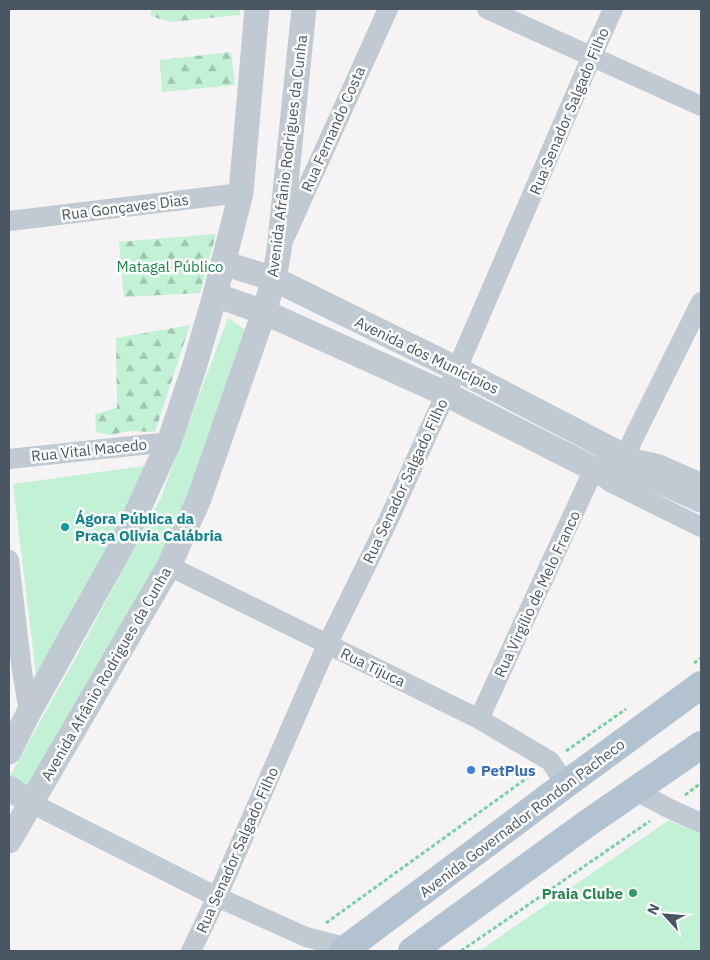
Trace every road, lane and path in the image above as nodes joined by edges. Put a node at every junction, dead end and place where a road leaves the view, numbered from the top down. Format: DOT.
graph roads {
  1 [pos="257,9"];
  2 [pos="304,9"];
  3 [pos="388,9"];
  4 [pos="487,9"];
  5 [pos="613,9"];
  6 [pos="592,56"];
  7 [pos="701,106"];
  8 [pos="241,193"];
  9 [pos="9,221"];
  10 [pos="279,250"];
  11 [pos="223,263"];
  12 [pos="274,279"];
  13 [pos="215,295"];
  14 [pos="701,302"];
  15 [pos="264,312"];
  16 [pos="457,369"];
  17 [pos="446,394"];
  18 [pos="170,442"];
  19 [pos="9,459"];
  20 [pos="634,465"];
  21 [pos="594,469"];
  22 [pos="701,483"];
  23 [pos="701,500"];
  24 [pos="701,527"];
  25 [pos="9,560"];
  26 [pos="169,566"];
  27 [pos="327,645"];
  28 [pos="701,658"];
  29 [pos="15,672"];
  30 [pos="697,674"];
  31 [pos="628,708"];
  32 [pos="29,712"];
  33 [pos="479,719"];
  34 [pos="701,745"];
  35 [pos="9,752"];
  36 [pos="550,761"];
  37 [pos="701,783"];
  38 [pos="566,784"];
  39 [pos="9,788"];
  40 [pos="634,790"];
  41 [pos="22,807"];
  42 [pos="668,808"];
  43 [pos="701,823"];
  44 [pos="9,841"];
  45 [pos="216,898"];
  46 [pos="306,937"];
  47 [pos="346,950"];
  48 [pos="192,951"];
  49 [pos="412,951"];
  50 [pos="461,951"];
  1 -- 8 [label="street"];
  2 -- 10 [label="street, Avenida Afrânio Rodrigues da Cunha"];
  3 -- 10 [label="street, Rua Fernando Costa"];
  4 -- 6 [label="street"];
  5 -- 6 [label="street, Rua Senador Salgado Filho"];
  6 -- 7 [label="street"];
  6 -- 16 [label="street, Rua Senador Salgado Filho"];
  8 -- 9 [label="street, Rua Gonçaves Dias"];
  8 -- 11 [label="street"];
  10 -- 12 [label="street, Avenida Afrânio Rodrigues da Cunha"];
  11 -- 12 [label="street, Avenida dos Municípios"];
  11 -- 13 [label="street"];
  12 -- 15 [label="street, Avenida Afrânio Rodrigues da Cunha"];
  12 -- 16 [label="street, Avenida dos Municípios"];
  13 -- 15 [label="street, Avenida dos Municípios"];
  13 -- 18 [label="street"];
  14 -- 20 [label="street"];
  15 -- 17 [label="street, Avenida dos Municípios"];
  15 -- 26 [label="street, Avenida Afrânio Rodrigues da Cunha"];
  16 -- 17 [label="street, Rua Senador Salgado Filho"];
  16 -- 20 [label="street, Avenida dos Municípios"];
  17 -- 21 [label="street, Avenida dos Municípios"];
  17 -- 27 [label="street, Rua Senador Salgado Filho"];
  18 -- 19 [label="street, Rua Vital Macedo"];
  18 -- 32 [label="street"];
  20 -- 21 [label="street, Avenida dos Municípios"];
  20 -- 22 [label="street, Avenida dos Municípios"];
  20 -- 23 [label="street"];
  21 -- 24 [label="street, Avenida dos Municípios"];
  21 -- 33 [label="street, Rua Virgílio de Melo Franco"];
  25 -- 29 [label="street"];
  26 -- 27 [label="street, Rua Tijuca"];
  26 -- 41 [label="street, Avenida Afrânio Rodrigues da Cunha"];
  27 -- 33 [label="street, Rua Tijuca"];
  27 -- 45 [label="street, Rua Senador Salgado Filho"];
  28 -- 30 [label="path"];
  29 -- 32 [label="street"];
  30 -- 38 [label="main road, Avenida Governador Rondon Pacheco"];
  31 -- 36 [label="path"];
  32 -- 35 [label="street"];
  33 -- 36 [label="street, Rua Tijuca"];
  34 -- 40 [label="main road"];
  36 -- 38 [label="street, Rua Tijuca"];
  36 -- 46 [label="path"];
  37 -- 42 [label="path"];
  38 -- 47 [label="main road, Avenida Governador Rondon Pacheco"];
  39 -- 41 [label="street"];
  40 -- 42 [label="street"];
  40 -- 49 [label="main road"];
  41 -- 44 [label="street, Avenida Afrânio Rodrigues da Cunha"];
  41 -- 45 [label="street"];
  42 -- 43 [label="street"];
  42 -- 50 [label="path"];
  45 -- 46 [label="street"];
  45 -- 48 [label="street, Rua Senador Salgado Filho"];
  46 -- 47 [label="street"];
}
